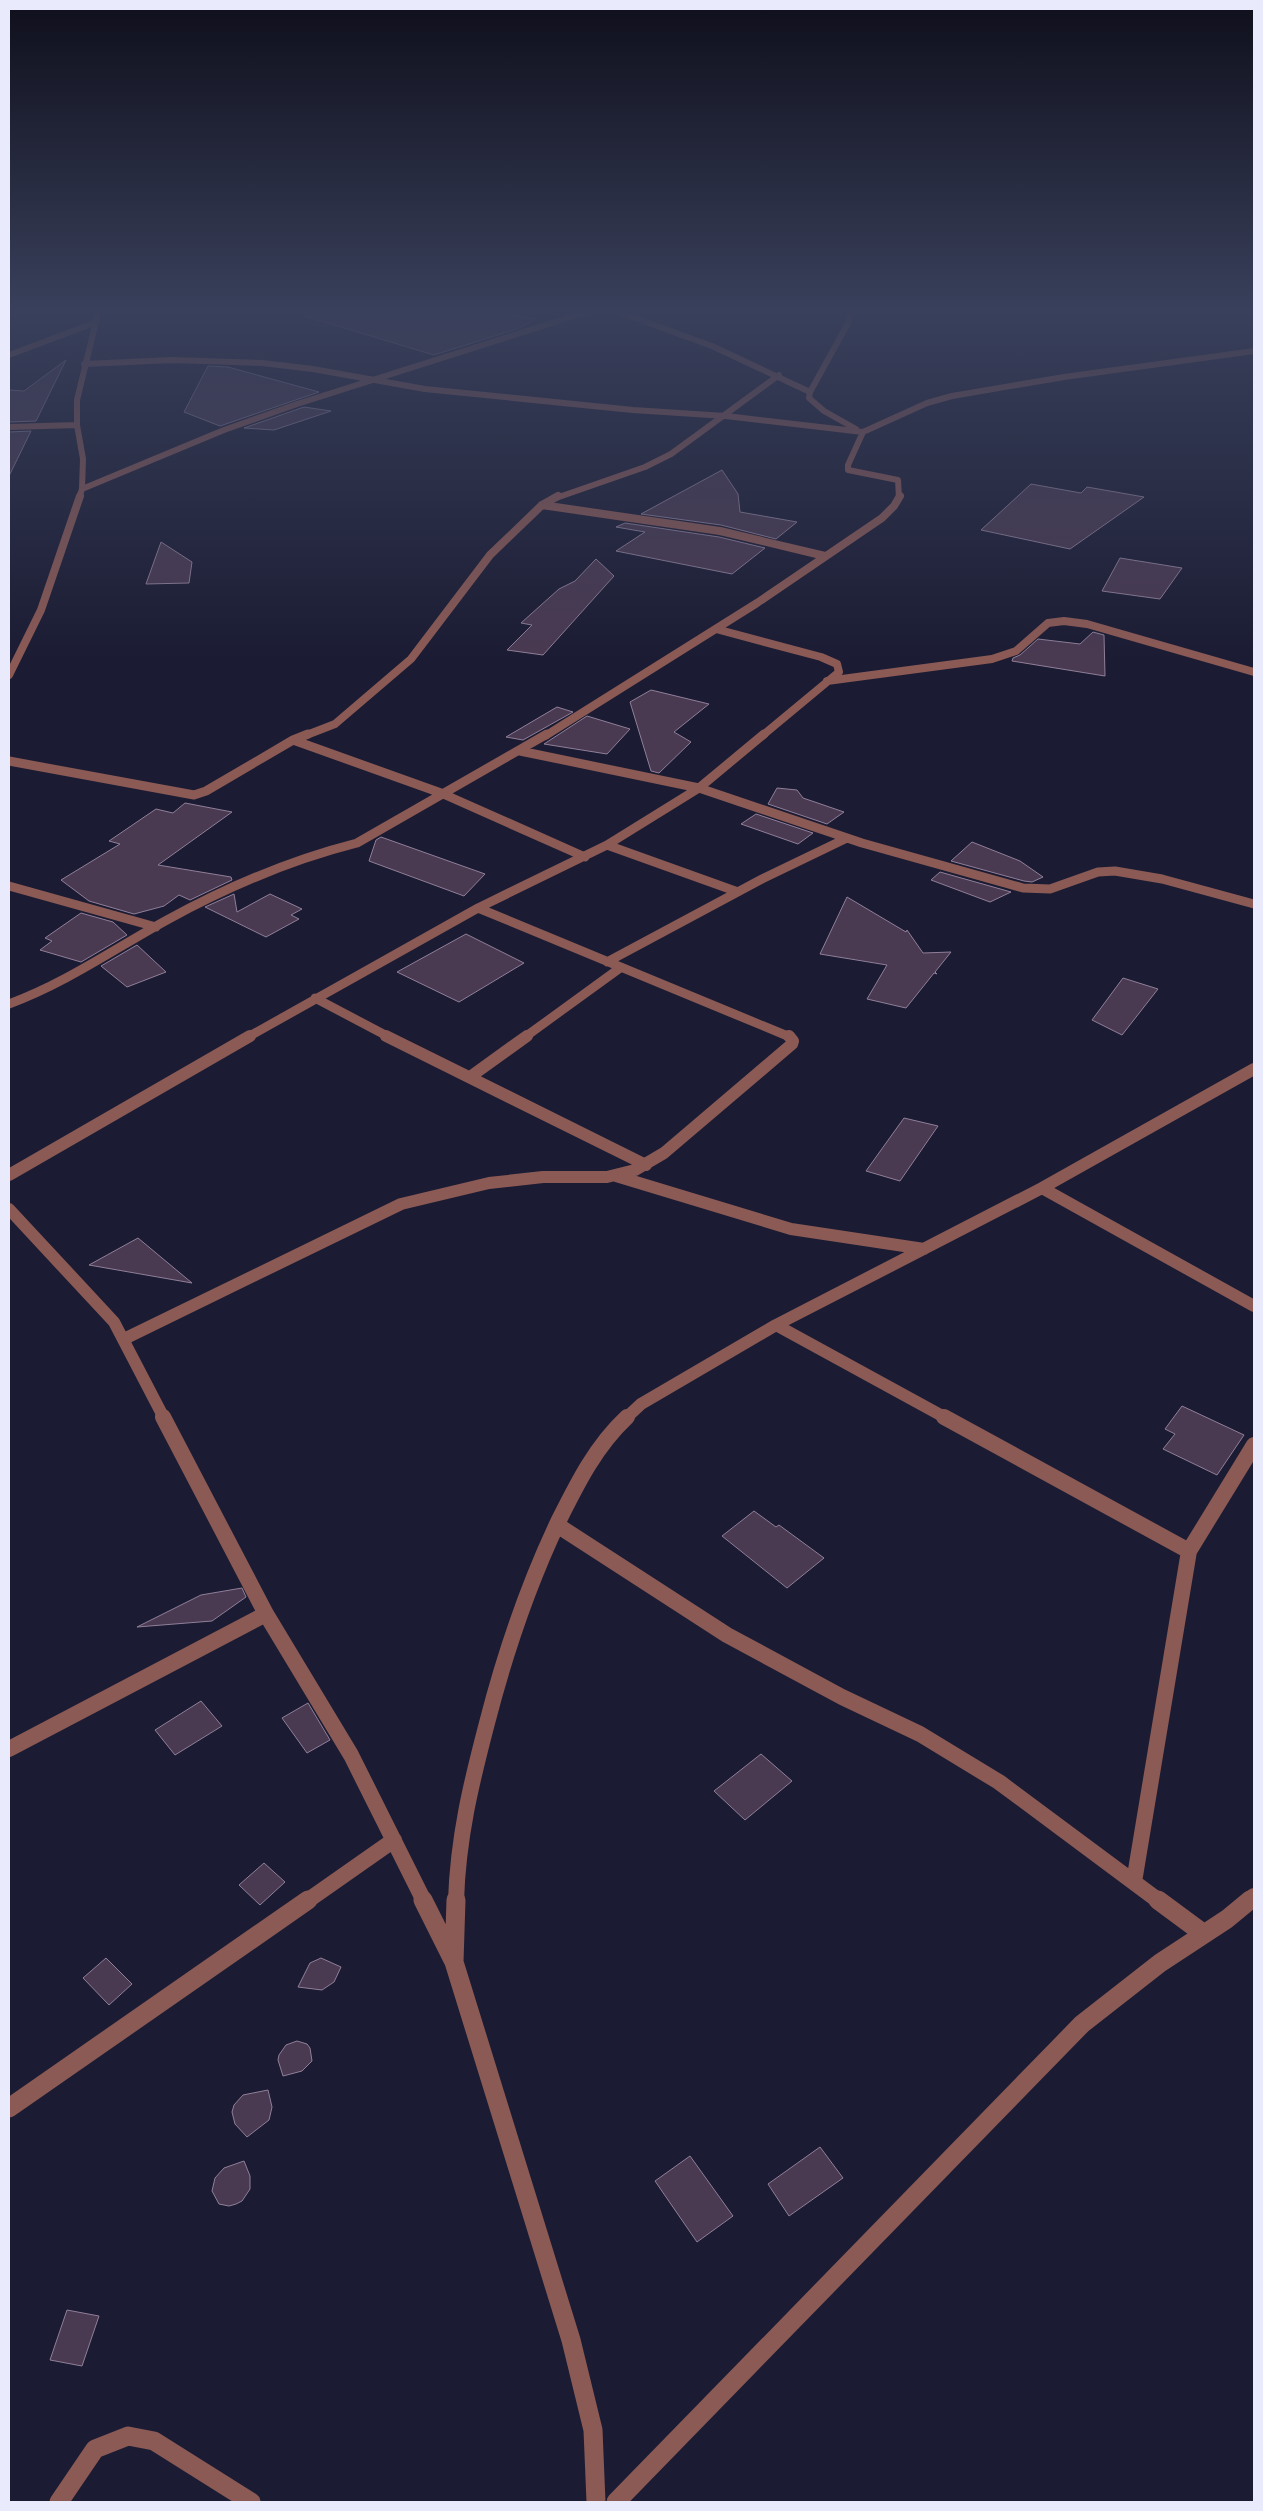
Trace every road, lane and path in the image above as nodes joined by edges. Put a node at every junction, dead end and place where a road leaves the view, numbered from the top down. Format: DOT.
graph roads {
  1 [pos="37,426"];
  2 [pos="77,426"];
  3 [pos="235,426"];
  4 [pos="711,426"];
  5 [pos="813,426"];
  6 [pos="853,426"];
  7 [pos="876,426"];
  8 [pos="9,427"];
  9 [pos="863,432"];
  10 [pos="82,489"];
  11 [pos="542,505"];
  12 [pos="826,556"];
  13 [pos="716,629"];
  14 [pos="1254,672"];
  15 [pos="9,675"];
  16 [pos="827,681"];
  17 [pos="293,740"];
  18 [pos="520,751"];
  19 [pos="9,762"];
  20 [pos="699,788"];
  21 [pos="442,794"];
  22 [pos="847,838"];
  23 [pos="606,845"];
  24 [pos="586,857"];
  25 [pos="9,886"];
  26 [pos="738,892"];
  27 [pos="1254,904"];
  28 [pos="478,908"];
  29 [pos="156,927"];
  30 [pos="607,962"];
  31 [pos="620,968"];
  32 [pos="315,998"];
  33 [pos="9,1004"];
  34 [pos="1254,1069"];
  35 [pos="470,1077"];
  36 [pos="646,1165"];
  37 [pos="9,1176"];
  38 [pos="616,1176"];
  39 [pos="1042,1188"];
  40 [pos="9,1209"];
  41 [pos="924,1249"];
  42 [pos="1254,1306"];
  43 [pos="776,1325"];
  44 [pos="124,1339"];
  45 [pos="1254,1445"];
  46 [pos="557,1525"];
  47 [pos="1189,1551"];
  48 [pos="266,1614"];
  49 [pos="9,1749"];
  50 [pos="394,1840"];
  51 [pos="1134,1882"];
  52 [pos="1254,1896"];
  53 [pos="1204,1934"];
  54 [pos="454,1962"];
  55 [pos="9,2108"];
  56 [pos="59,2502"];
  57 [pos="251,2502"];
  58 [pos="596,2502"];
  59 [pos="616,2502"];
  1 -- 8 [label="street"];
  2 -- 10 [label="street"];
  3 -- 10 [label="street"];
  4 -- 11 [label="street"];
  5 -- 9 [label="street"];
  6 -- 9 [label="street"];
  7 -- 9 [label="street"];
  9 -- 12 [label="street"];
  10 -- 15 [label="street"];
  11 -- 12 [label="street"];
  11 -- 17 [label="street"];
  12 -- 13 [label="street"];
  13 -- 16 [label="street"];
  13 -- 18 [label="street"];
  14 -- 16 [label="street"];
  16 -- 20 [label="street"];
  17 -- 19 [label="street"];
  17 -- 21 [label="street"];
  18 -- 20 [label="street"];
  18 -- 21 [label="street"];
  20 -- 22 [label="street"];
  20 -- 23 [label="street"];
  21 -- 24 [label="street"];
  21 -- 29 [label="street"];
  22 -- 26 [label="street"];
  22 -- 27 [label="street"];
  23 -- 24 [label="street"];
  23 -- 26 [label="street"];
  24 -- 28 [label="street"];
  25 -- 29 [label="street"];
  26 -- 30 [label="street"];
  28 -- 30 [label="street"];
  28 -- 32 [label="street"];
  29 -- 33 [label="street"];
  30 -- 31 [label="street"];
  31 -- 35 [label="street"];
  31 -- 36 [label="street"];
  32 -- 35 [label="street"];
  32 -- 37 [label="street"];
  34 -- 39 [label="street"];
  35 -- 36 [label="street"];
  36 -- 38 [label="street"];
  38 -- 41 [label="street"];
  38 -- 44 [label="street"];
  39 -- 41 [label="street"];
  39 -- 42 [label="street"];
  40 -- 44 [label="street"];
  41 -- 43 [label="street"];
  43 -- 46 [label="street"];
  43 -- 47 [label="street"];
  44 -- 48 [label="street"];
  45 -- 47 [label="street"];
  46 -- 51 [label="street"];
  46 -- 54 [label="street"];
  47 -- 51 [label="street"];
  48 -- 49 [label="street"];
  48 -- 50 [label="street"];
  50 -- 54 [label="street"];
  50 -- 55 [label="street"];
  51 -- 53 [label="street"];
  52 -- 53 [label="street"];
  53 -- 59 [label="street"];
  54 -- 58 [label="street"];
  56 -- 57 [label="street"];
}
